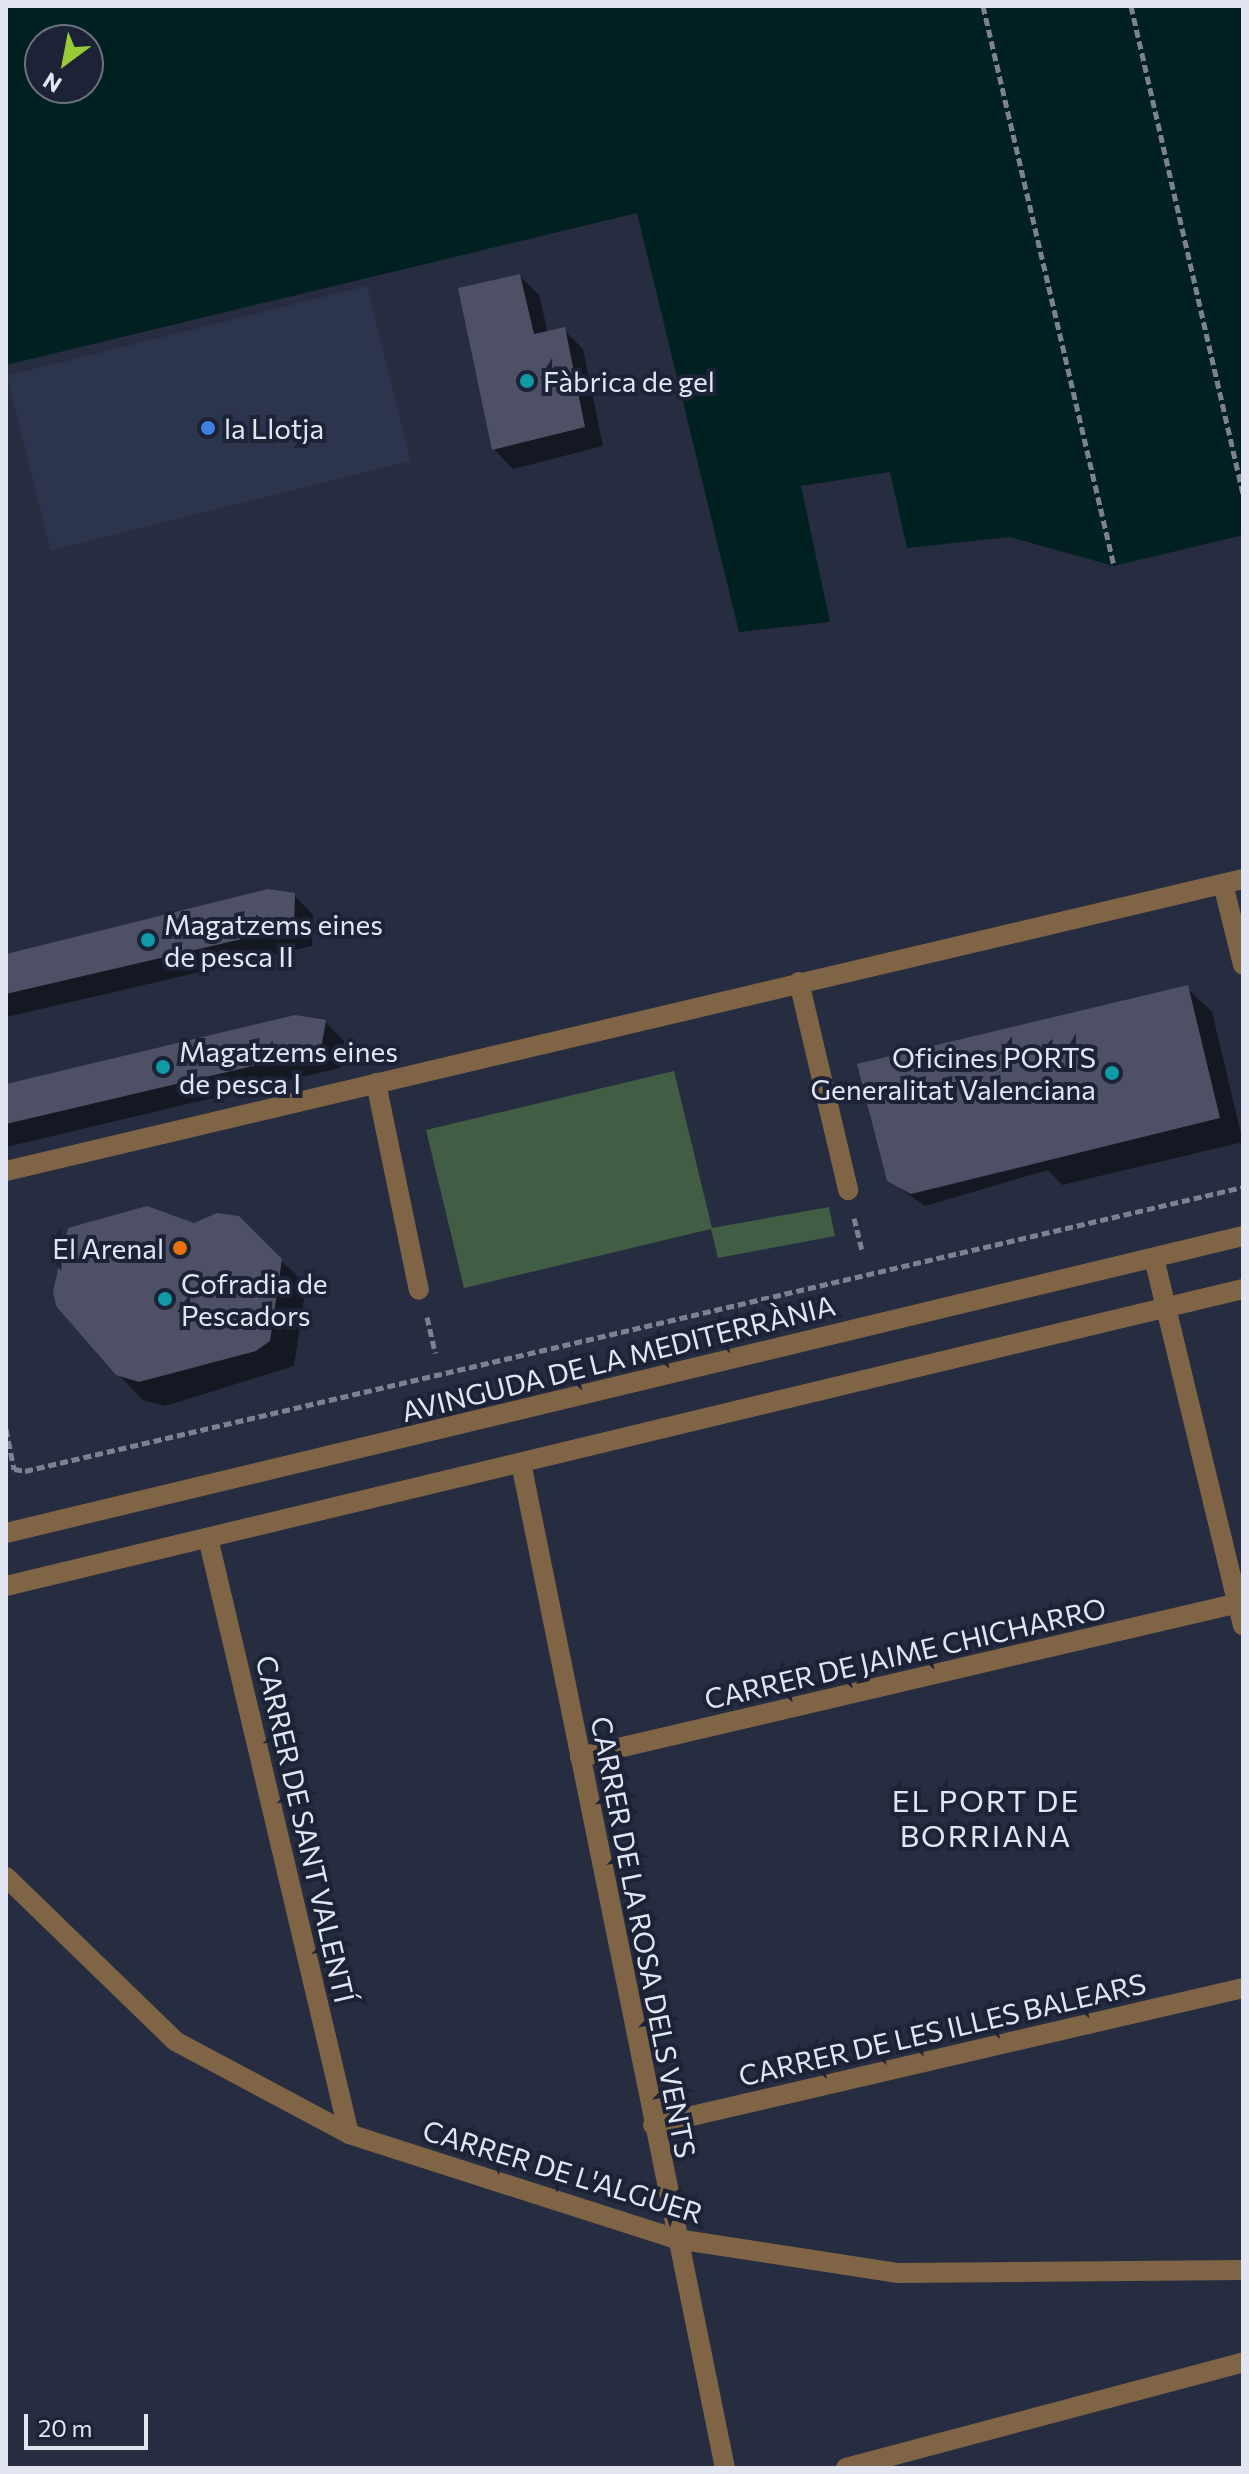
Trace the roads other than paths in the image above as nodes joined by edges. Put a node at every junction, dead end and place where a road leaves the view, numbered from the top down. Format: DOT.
graph roads {
  1 [pos="1243,879"];
  2 [pos="1223,884"];
  3 [pos="1243,965"];
  4 [pos="799,982"];
  5 [pos="376,1083"];
  6 [pos="6,1171"];
  7 [pos="848,1190"];
  8 [pos="1243,1236"];
  9 [pos="1154,1258"];
  10 [pos="1243,1289"];
  11 [pos="419,1290"];
  12 [pos="1166,1308"];
  13 [pos="521,1463"];
  14 [pos="6,1533"];
  15 [pos="208,1538"];
  16 [pos="6,1586"];
  17 [pos="1240,1603"];
  18 [pos="1243,1625"];
  19 [pos="580,1757"];
  20 [pos="6,1877"];
  21 [pos="1243,1988"];
  22 [pos="653,2125"];
  23 [pos="349,2134"];
  24 [pos="676,2239"];
  25 [pos="1243,2270"];
  26 [pos="1243,2362"];
  27 [pos="725,2468"];
  28 [pos="846,2468"];
  1 -- 2 [label="street"];
  2 -- 3 [label="street"];
  2 -- 4 [label="street"];
  4 -- 5 [label="street"];
  4 -- 7 [label="street"];
  5 -- 6 [label="street"];
  5 -- 11 [label="street"];
  8 -- 9 [label="street, AVINGUDA DE LA MEDITERRÀNIA"];
  9 -- 12 [label="street"];
  9 -- 14 [label="street, AVINGUDA DE LA MEDITERRÀNIA"];
  10 -- 12 [label="street"];
  12 -- 13 [label="street"];
  12 -- 17 [label="street"];
  13 -- 15 [label="street"];
  13 -- 19 [label="street, CARRER DE LA ROSA DELS VENTS"];
  15 -- 16 [label="street"];
  15 -- 23 [label="street, CARRER DE SANT VALENTÍ"];
  17 -- 18 [label="street"];
  17 -- 19 [label="street, CARRER DE JAIME CHICHARRO"];
  19 -- 22 [label="street, CARRER DE LA ROSA DELS VENTS"];
  20 -- 23 [label="street, CARRER DE L'ALGUER"];
  21 -- 22 [label="street, CARRER DE LES ILLES BALEARS"];
  22 -- 24 [label="street, CARRER DE LA ROSA DELS VENTS"];
  23 -- 24 [label="street, CARRER DE L'ALGUER"];
  24 -- 25 [label="street, CARRER DE L'ALGUER"];
  24 -- 27 [label="street, CARRER DE LA ROSA DELS VENTS"];
  26 -- 28 [label="street"];
}
